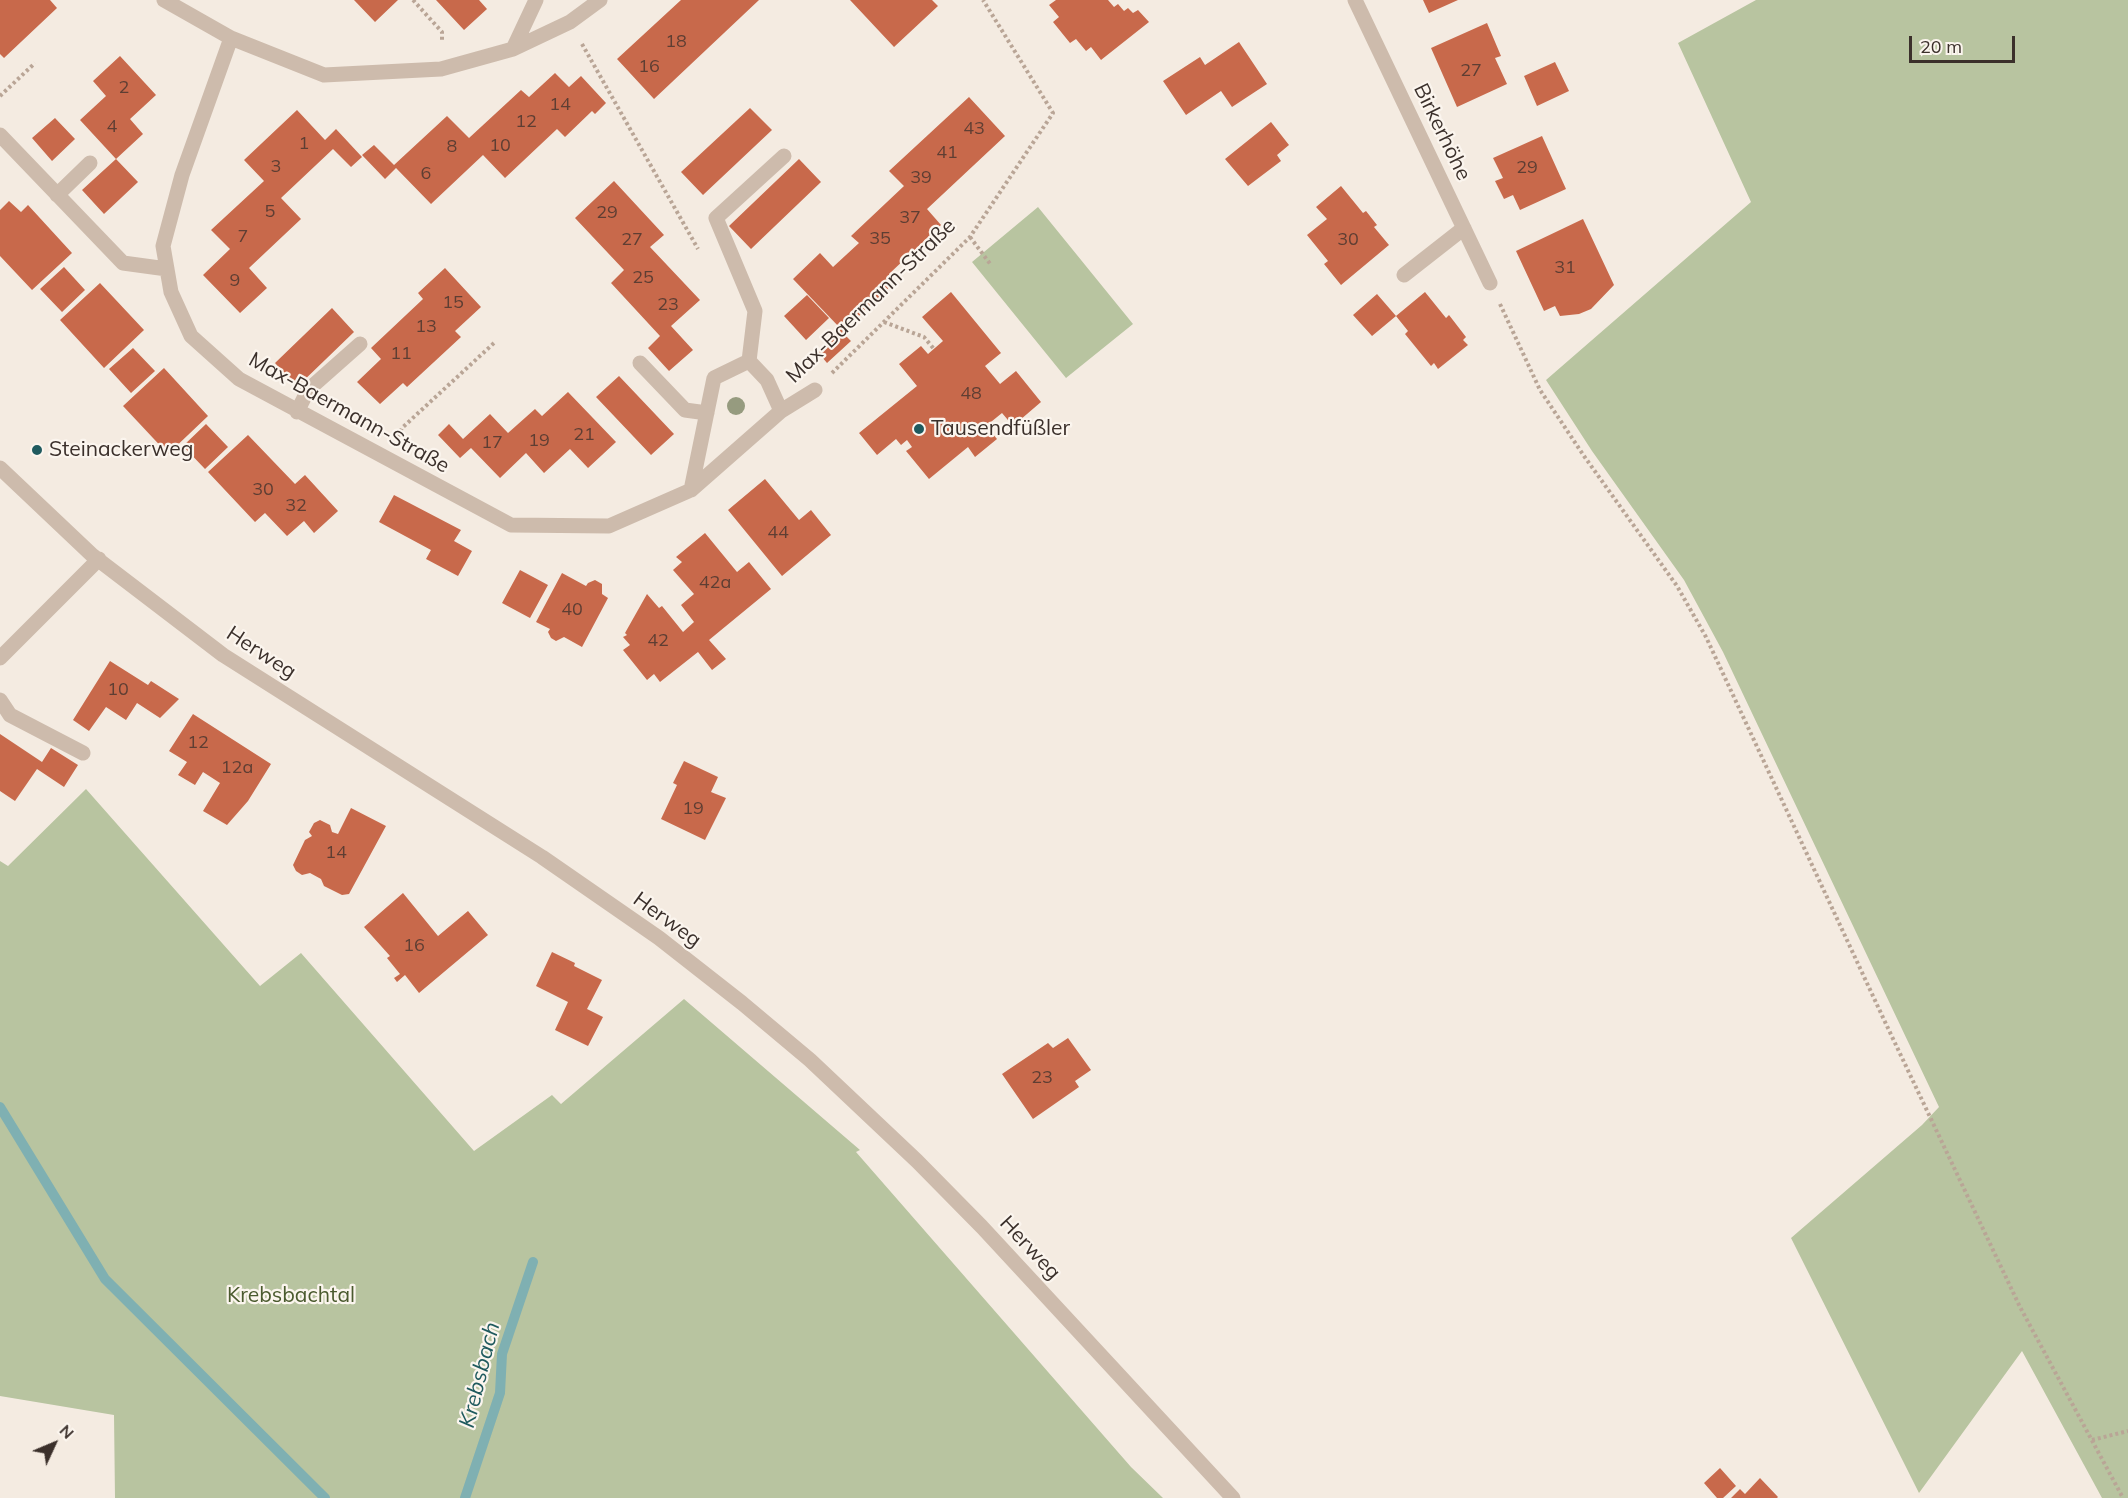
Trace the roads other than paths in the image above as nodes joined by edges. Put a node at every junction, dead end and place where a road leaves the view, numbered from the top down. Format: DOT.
graph roads {
  1 [pos="164,0"];
  2 [pos="536,0"];
  3 [pos="600,0"];
  4 [pos="1355,0"];
  5 [pos="231,38"];
  6 [pos="513,49"];
  7 [pos="0,135"];
  8 [pos="784,156"];
  9 [pos="90,163"];
  10 [pos="57,195"];
  11 [pos="1464,228"];
  12 [pos="167,268"];
  13 [pos="1404,275"];
  14 [pos="1490,284"];
  15 [pos="360,344"];
  16 [pos="749,361"];
  17 [pos="640,363"];
  18 [pos="815,390"];
  19 [pos="781,411"];
  20 [pos="297,412"];
  21 [pos="707,413"];
  22 [pos="0,468"];
  23 [pos="691,490"];
  24 [pos="99,559"];
  25 [pos="0,658"];
  26 [pos="0,700"];
  27 [pos="83,753"];
  28 [pos="1233,1498"];
  1 -- 5 [label="street"];
  2 -- 6 [label="street"];
  3 -- 6 [label="street"];
  4 -- 11 [label="street, Birkerhöhe"];
  5 -- 6 [label="street"];
  5 -- 12 [label="street, Max-Baermann-Straße"];
  7 -- 10 [label="street"];
  8 -- 16 [label="street"];
  9 -- 10 [label="street"];
  10 -- 12 [label="street"];
  11 -- 13 [label="street"];
  11 -- 14 [label="street, Birkerhöhe"];
  12 -- 20 [label="street, Max-Baermann-Straße"];
  15 -- 20 [label="street"];
  16 -- 19 [label="street, Max-Baermann-Straße"];
  16 -- 21 [label="street"];
  17 -- 21 [label="street"];
  18 -- 19 [label="street, Max-Baermann-Straße"];
  19 -- 23 [label="street, Max-Baermann-Straße"];
  20 -- 23 [label="street, Max-Baermann-Straße"];
  21 -- 23 [label="street"];
  22 -- 24 [label="street, Herweg"];
  24 -- 25 [label="street"];
  24 -- 28 [label="street, Herweg"];
  26 -- 27 [label="street"];
}
